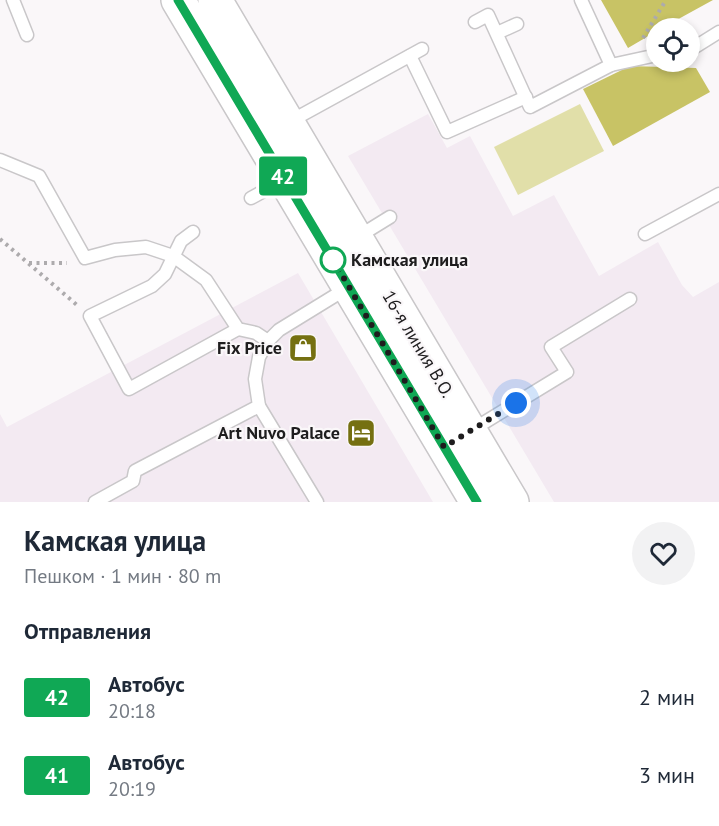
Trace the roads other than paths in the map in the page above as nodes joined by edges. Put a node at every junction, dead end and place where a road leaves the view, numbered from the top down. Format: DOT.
graph roads {
  1 [pos="13,0"];
  2 [pos="178,0"];
  3 [pos="215,0"];
  4 [pos="581,0"];
  5 [pos="475,22"];
  6 [pos="517,24"];
  7 [pos="719,32"];
  8 [pos="497,33"];
  9 [pos="27,35"];
  10 [pos="700,44"];
  11 [pos="422,49"];
  12 [pos="410,56"];
  13 [pos="646,57"];
  14 [pos="616,64"];
  15 [pos="526,98"];
  16 [pos="274,130"];
  17 [pos="0,160"];
  18 [pos="298,171"];
  19 [pos="719,194"];
  20 [pos="251,198"];
  21 [pos="390,217"];
  22 [pos="193,231"];
  23 [pos="645,234"];
  24 [pos="343,246"];
  25 [pos="173,256"];
  26 [pos="362,280"];
  27 [pos="630,299"];
  28 [pos="238,329"];
  29 [pos="268,341"];
  30 [pos="259,406"];
  31 [pos="457,439"];
  32 [pos="492,498"];
  33 [pos="96,502"];
  34 [pos="317,502"];
  1 -- 9 [label="lane"];
  2 -- 16 [label="main road"];
  3 -- 16 [label="main road, 16-я линия В.О."];
  4 -- 14 [label="lane"];
  5 -- 8 [label="lane"];
  6 -- 8 [label="lane"];
  7 -- 10 [label="lane"];
  8 -- 15 [label="lane"];
  11 -- 12 [label="lane"];
  12 -- 15 [label="lane"];
  12 -- 16 [label="lane"];
  13 -- 14 [label="lane"];
  14 -- 15 [label="lane"];
  16 -- 18 [label="main road, 16-я линия В.О."];
  17 -- 25 [label="lane"];
  18 -- 20 [label="lane"];
  18 -- 24 [label="main road, 16-я линия В.О."];
  19 -- 23 [label="lane"];
  21 -- 24 [label="lane"];
  22 -- 25 [label="lane"];
  24 -- 26 [label="main road, 16-я линия В.О."];
  25 -- 28 [label="lane"];
  25 -- 28 [label="lane"];
  26 -- 29 [label="lane"];
  26 -- 31 [label="main road, 16-я линия В.О."];
  27 -- 31 [label="lane"];
  28 -- 29 [label="lane"];
  29 -- 30 [label="lane"];
  30 -- 33 [label="lane"];
  30 -- 34 [label="lane"];
  31 -- 32 [label="main road, 16-я линия В.О."];
}
